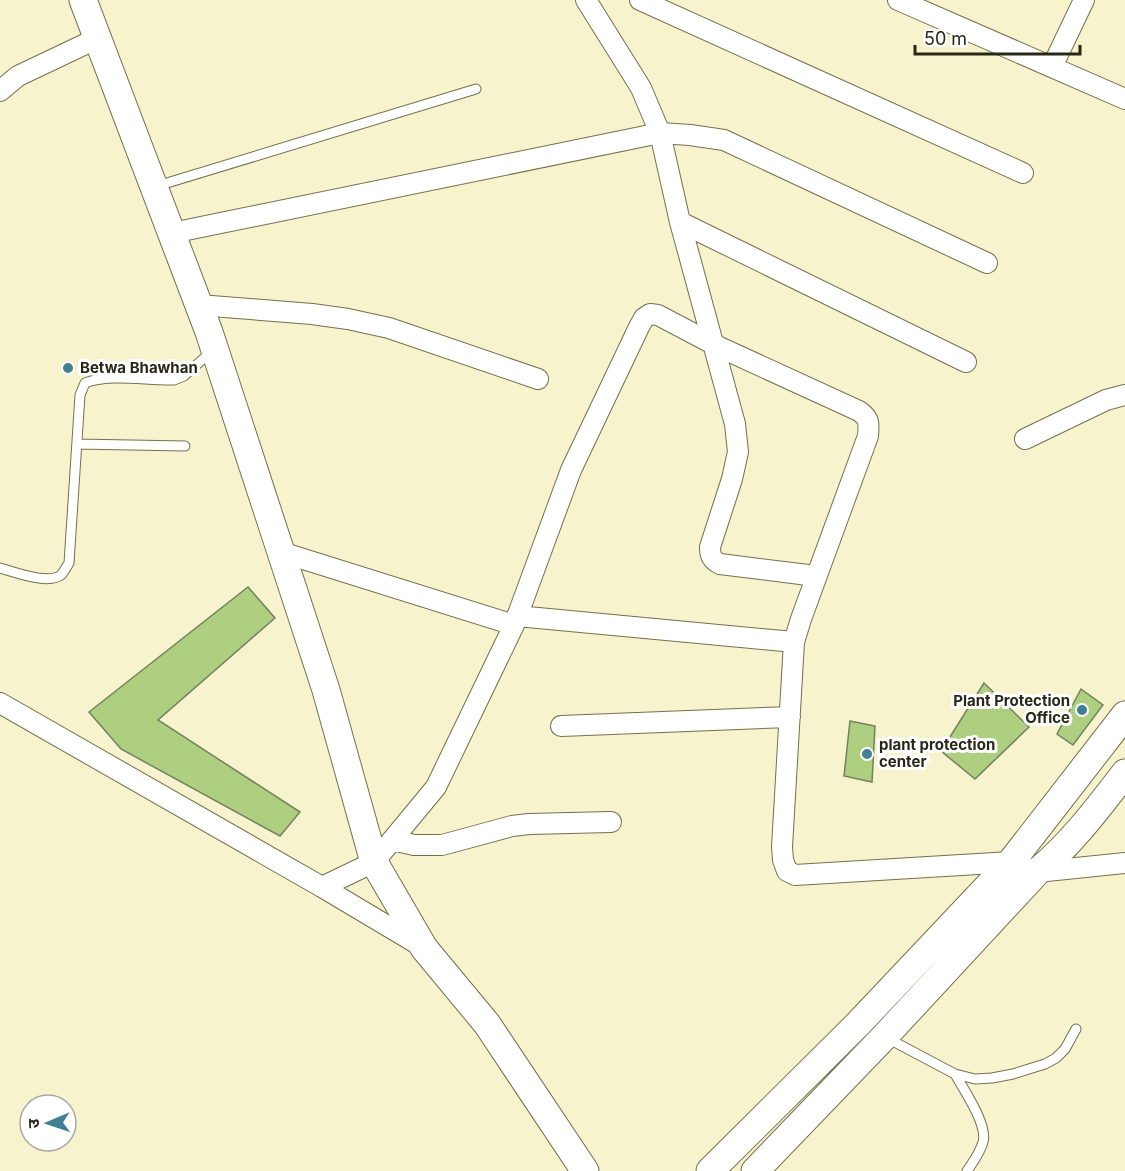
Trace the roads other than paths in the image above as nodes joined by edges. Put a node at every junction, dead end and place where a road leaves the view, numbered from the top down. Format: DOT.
graph roads {
  1 [pos="83,0"];
  2 [pos="586,0"];
  3 [pos="640,0"];
  4 [pos="898,0"];
  5 [pos="1084,0"];
  6 [pos="98,38"];
  7 [pos="1052,67"];
  8 [pos="476,89"];
  9 [pos="0,91"];
  10 [pos="1125,99"];
  11 [pos="660,133"];
  12 [pos="1023,173"];
  13 [pos="154,187"];
  14 [pos="680,222"];
  15 [pos="172,233"];
  16 [pos="987,263"];
  17 [pos="199,305"];
  18 [pos="715,345"];
  19 [pos="215,349"];
  20 [pos="966,362"];
  21 [pos="538,380"];
  22 [pos="1125,395"];
  23 [pos="1025,439"];
  24 [pos="77,444"];
  25 [pos="185,447"];
  26 [pos="281,552"];
  27 [pos="0,568"];
  28 [pos="816,576"];
  29 [pos="516,621"];
  30 [pos="794,642"];
  31 [pos="0,703"];
  32 [pos="1125,715"];
  33 [pos="790,717"];
  34 [pos="561,726"];
  35 [pos="1125,773"];
  36 [pos="611,822"];
  37 [pos="392,840"];
  38 [pos="374,862"];
  39 [pos="1011,862"];
  40 [pos="1125,863"];
  41 [pos="1037,872"];
  42 [pos="322,887"];
  43 [pos="424,948"];
  44 [pos="1076,1029"];
  45 [pos="885,1036"];
  46 [pos="955,1074"];
  47 [pos="585,1171"];
  48 [pos="710,1171"];
  49 [pos="755,1171"];
  50 [pos="967,1171"];
  1 -- 6 [label="street"];
  2 -- 11 [label="street"];
  3 -- 12 [label="street"];
  4 -- 7 [label="street"];
  5 -- 7 [label="street"];
  6 -- 9 [label="street"];
  6 -- 13 [label="street"];
  7 -- 10 [label="street"];
  8 -- 13 [label="lane"];
  11 -- 14 [label="street"];
  11 -- 15 [label="street"];
  11 -- 16 [label="street"];
  13 -- 15 [label="street"];
  14 -- 18 [label="street"];
  14 -- 20 [label="street"];
  15 -- 17 [label="street"];
  17 -- 19 [label="street"];
  17 -- 21 [label="street"];
  18 -- 28 [label="street"];
  18 -- 28 [label="street"];
  18 -- 29 [label="street"];
  19 -- 24 [label="lane"];
  19 -- 26 [label="street"];
  22 -- 23 [label="street"];
  24 -- 25 [label="lane"];
  24 -- 27 [label="lane"];
  26 -- 29 [label="street"];
  26 -- 38 [label="street"];
  28 -- 30 [label="street"];
  29 -- 30 [label="street"];
  29 -- 37 [label="street"];
  30 -- 33 [label="street"];
  31 -- 42 [label="street"];
  32 -- 39 [label="street"];
  33 -- 34 [label="street"];
  33 -- 39 [label="street"];
  35 -- 41 [label="street"];
  36 -- 37 [label="street"];
  37 -- 38 [label="street"];
  38 -- 42 [label="street"];
  38 -- 43 [label="street"];
  39 -- 41 [label="street"];
  39 -- 48 [label="street"];
  40 -- 41 [label="street"];
  41 -- 45 [label="street"];
  42 -- 43 [label="street"];
  43 -- 47 [label="street"];
  44 -- 46 [label="lane"];
  45 -- 46 [label="lane"];
  45 -- 49 [label="street"];
  46 -- 50 [label="lane"];
}
